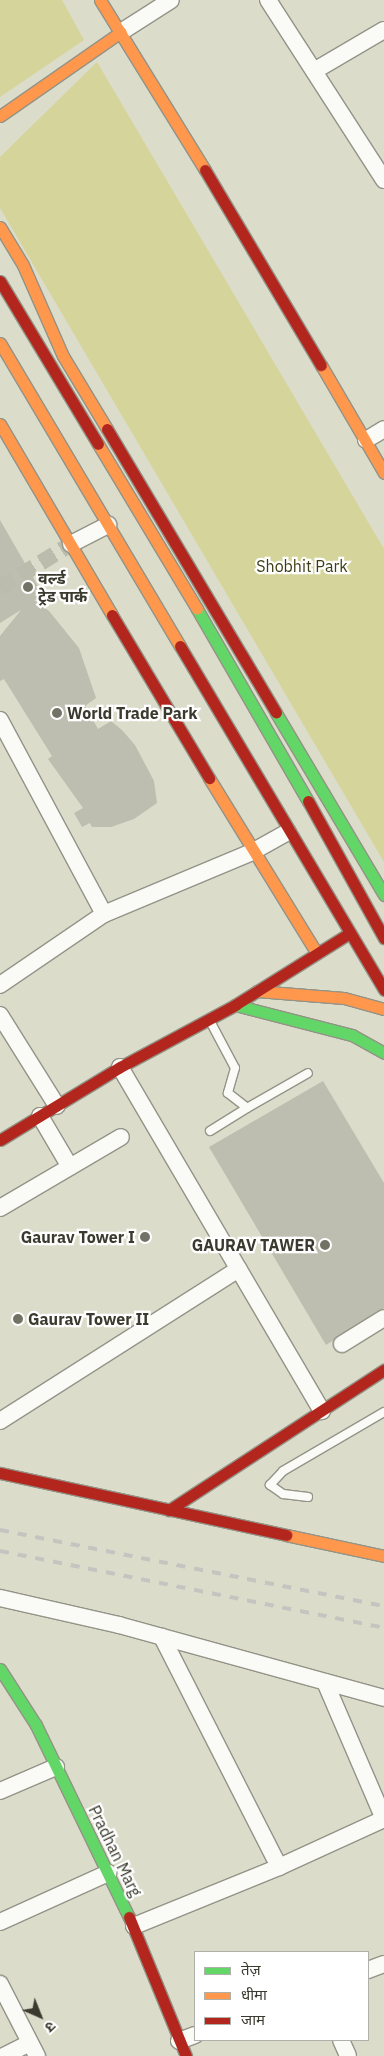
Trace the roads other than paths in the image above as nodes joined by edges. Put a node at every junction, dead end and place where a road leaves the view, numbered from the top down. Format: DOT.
graph roads {
  1 [pos="100,0"];
  2 [pos="171,0"];
  3 [pos="268,0"];
  4 [pos="384,30"];
  5 [pos="121,32"];
  6 [pos="314,71"];
  7 [pos="0,116"];
  8 [pos="377,156"];
  9 [pos="384,180"];
  10 [pos="0,227"];
  11 [pos="0,281"];
  12 [pos="36,298"];
  13 [pos="16,308"];
  14 [pos="0,343"];
  15 [pos="0,424"];
  16 [pos="384,429"];
  17 [pos="366,440"];
  18 [pos="384,473"];
  19 [pos="108,524"];
  20 [pos="71,544"];
  21 [pos="0,720"];
  22 [pos="288,832"];
  23 [pos="252,852"];
  24 [pos="384,895"];
  25 [pos="104,914"];
  26 [pos="380,920"];
  27 [pos="348,934"];
  28 [pos="384,938"];
  29 [pos="316,952"];
  30 [pos="0,985"];
  31 [pos="384,990"];
  32 [pos="256,991"];
  33 [pos="235,1005"];
  34 [pos="384,1009"];
  35 [pos="0,1015"];
  36 [pos="209,1019"];
  37 [pos="384,1053"];
  38 [pos="120,1067"];
  39 [pos="308,1073"];
  40 [pos="56,1106"];
  41 [pos="247,1108"];
  42 [pos="40,1116"];
  43 [pos="210,1131"];
  44 [pos="121,1137"];
  45 [pos="0,1140"];
  46 [pos="70,1167"];
  47 [pos="0,1208"];
  48 [pos="239,1269"];
  49 [pos="384,1318"];
  50 [pos="342,1344"];
  51 [pos="384,1370"];
  52 [pos="322,1410"];
  53 [pos="384,1412"];
  54 [pos="0,1421"];
  55 [pos="0,1473"];
  56 [pos="308,1497"];
  57 [pos="169,1510"];
  58 [pos="384,1556"];
  59 [pos="0,1598"];
  60 [pos="162,1637"];
  61 [pos="3,1678"];
  62 [pos="326,1682"];
  63 [pos="384,1698"];
  64 [pos="56,1767"];
  65 [pos="0,1791"];
  66 [pos="384,1820"];
  67 [pos="279,1867"];
  68 [pos="108,1873"];
  69 [pos="0,1922"];
  70 [pos="134,1926"];
  71 [pos="384,1964"];
  72 [pos="369,1970"];
  73 [pos="0,1984"];
  74 [pos="194,2036"];
  75 [pos="341,2041"];
  76 [pos="182,2049"];
  77 [pos="34,2050"];
  78 [pos="4,2056"];
  79 [pos="348,2056"];
  1 -- 5 [label="street"];
  2 -- 5 [label="street"];
  3 -- 6 [label="street"];
  4 -- 6 [label="street"];
  5 -- 7 [label="street"];
  5 -- 17 [label="street"];
  6 -- 8 [label="street"];
  8 -- 9 [label="street"];
  10 -- 12 [label="street"];
  11 -- 13 [label="street"];
  12 -- 13 [label="street"];
  12 -- 24 [label="street"];
  13 -- 26 [label="street"];
  14 -- 19 [label="street"];
  15 -- 20 [label="street"];
  16 -- 17 [label="street"];
  17 -- 18 [label="street"];
  19 -- 20 [label="street"];
  19 -- 22 [label="street"];
  20 -- 23 [label="street"];
  21 -- 25 [label="street"];
  22 -- 23 [label="street"];
  22 -- 27 [label="street"];
  23 -- 25 [label="street"];
  23 -- 29 [label="street"];
  25 -- 30 [label="street"];
  26 -- 28 [label="street"];
  27 -- 29 [label="street"];
  27 -- 31 [label="street"];
  29 -- 32 [label="street"];
  32 -- 33 [label="street"];
  32 -- 34 [label="street"];
  33 -- 36 [label="street"];
  33 -- 37 [label="street"];
  35 -- 40 [label="street"];
  36 -- 38 [label="street"];
  36 -- 41 [label="lane"];
  38 -- 40 [label="street"];
  38 -- 48 [label="street"];
  39 -- 41 [label="lane"];
  40 -- 42 [label="street"];
  41 -- 43 [label="lane"];
  42 -- 45 [label="street"];
  42 -- 46 [label="street"];
  44 -- 46 [label="street"];
  46 -- 47 [label="street"];
  48 -- 52 [label="street"];
  48 -- 54 [label="street"];
  49 -- 50 [label="street"];
  51 -- 52 [label="street"];
  52 -- 57 [label="street"];
  53 -- 56 [label="lane"];
  55 -- 57 [label="street"];
  57 -- 58 [label="street"];
  59 -- 60 [label="street"];
  60 -- 62 [label="street"];
  60 -- 67 [label="street"];
  61 -- 64 [label="street, Pradhan Marg"];
  62 -- 63 [label="street"];
  62 -- 66 [label="street"];
  64 -- 65 [label="street"];
  64 -- 68 [label="street, Pradhan Marg"];
  66 -- 67 [label="street"];
  67 -- 70 [label="street"];
  68 -- 69 [label="street"];
  68 -- 70 [label="street, Pradhan Marg"];
  70 -- 76 [label="street, Pradhan Marg"];
  71 -- 72 [label="street"];
  73 -- 77 [label="street"];
  74 -- 76 [label="street"];
  75 -- 79 [label="street"];
  77 -- 78 [label="street"];
}
